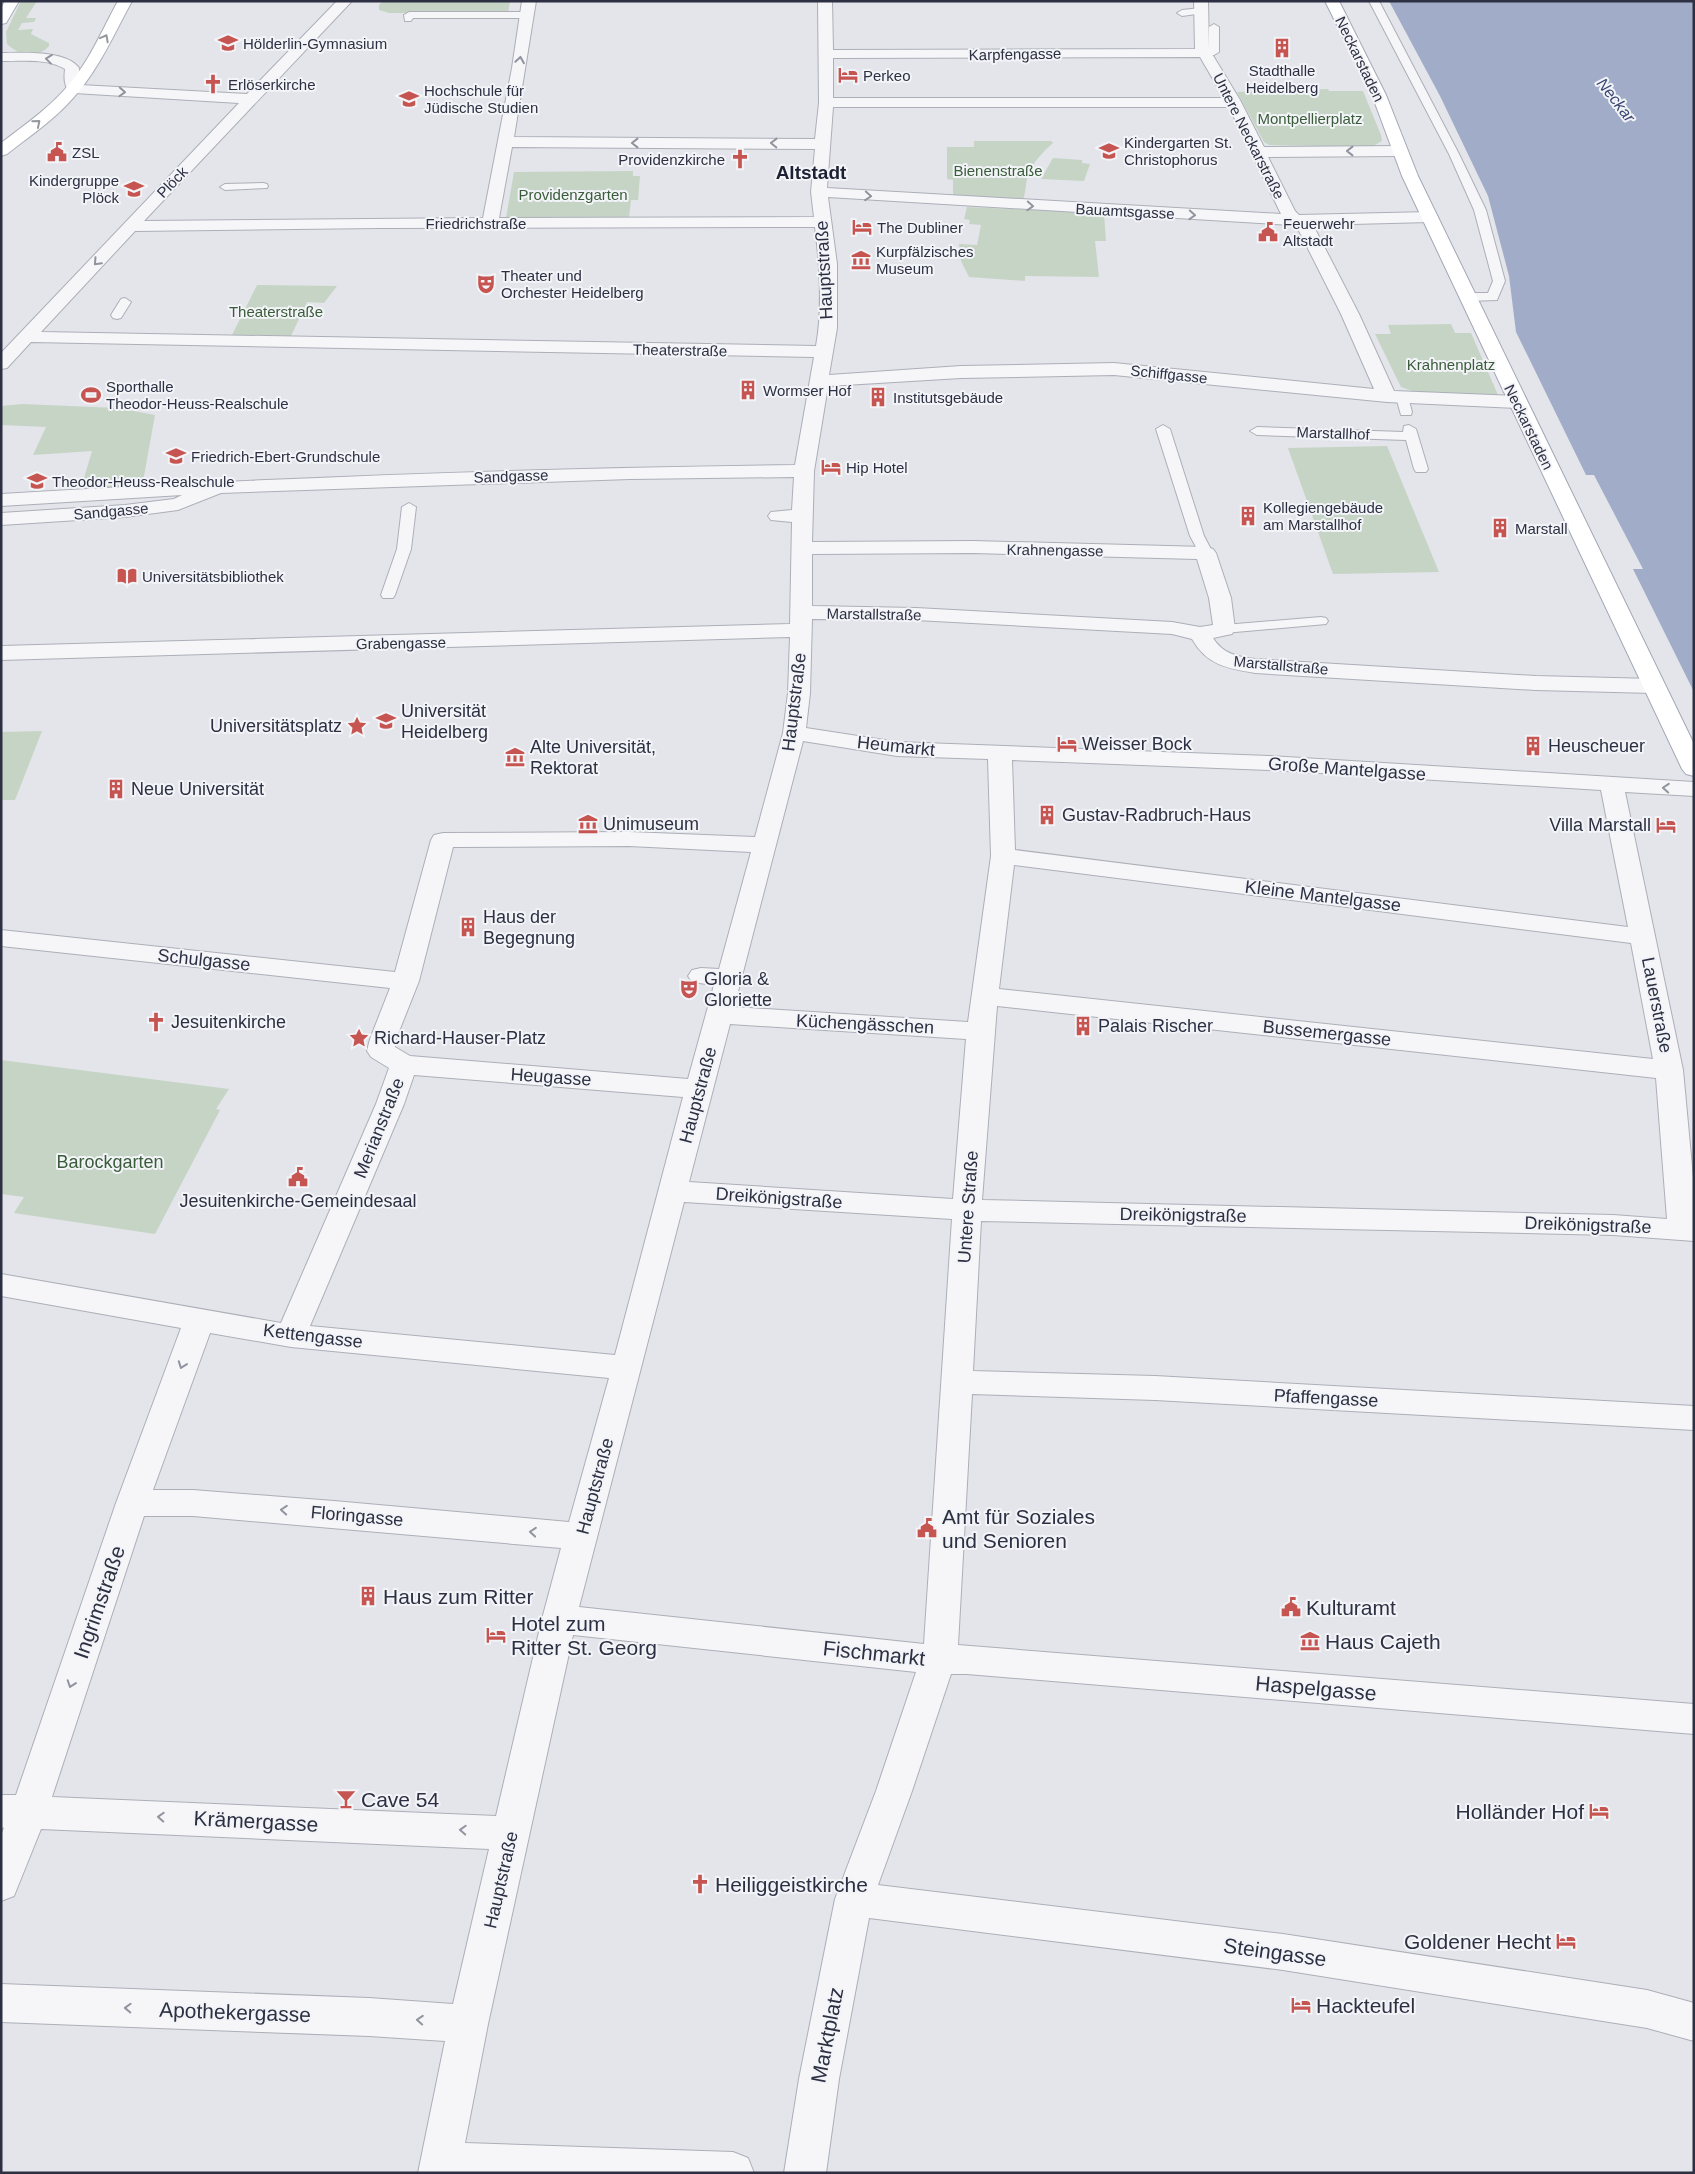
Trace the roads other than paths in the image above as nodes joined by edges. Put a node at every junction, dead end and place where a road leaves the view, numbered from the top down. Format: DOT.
graph roads {
  1 [pos="12,1"];
  2 [pos="125,1"];
  3 [pos="345,1"];
  4 [pos="825,1"];
  5 [pos="1331,1"];
  6 [pos="1374,1"];
  7 [pos="1201,6"];
  8 [pos="528,8"];
  9 [pos="1182,13"];
  10 [pos="408,19"];
  11 [pos="1,20"];
  12 [pos="1214,27"];
  13 [pos="1204,53"];
  14 [pos="826,54"];
  15 [pos="1,57"];
  16 [pos="74,89"];
  17 [pos="250,99"];
  18 [pos="1234,102"];
  19 [pos="826,103"];
  20 [pos="828,134"];
  21 [pos="504,142"];
  22 [pos="1,151"];
  23 [pos="1399,151"];
  24 [pos="1258,152"];
  25 [pos="264,186"];
  26 [pos="225,187"];
  27 [pos="819,192"];
  28 [pos="1430,217"];
  29 [pos="1295,220"];
  30 [pos="822,222"];
  31 [pos="490,223"];
  32 [pos="130,226"];
  33 [pos="828,264"];
  34 [pos="845,264"];
  35 [pos="1468,297"];
  36 [pos="125,302"];
  37 [pos="117,315"];
  38 [pos="26,337"];
  39 [pos="824,352"];
  40 [pos="1,364"];
  41 [pos="820,381"];
  42 [pos="1398,402"];
  43 [pos="1517,402"];
  44 [pos="1164,429"];
  45 [pos="1256,430"];
  46 [pos="1420,469"];
  47 [pos="804,471"];
  48 [pos="218,487"];
  49 [pos="1,500"];
  50 [pos="409,507"];
  51 [pos="778,516"];
  52 [pos="802,516"];
  53 [pos="1,519"];
  54 [pos="802,548"];
  55 [pos="1206,554"];
  56 [pos="388,595"];
  57 [pos="801,621"];
  58 [pos="1320,621"];
  59 [pos="1224,629"];
  60 [pos="1200,634"];
  61 [pos="1,653"];
  62 [pos="1654,686"];
  63 [pos="794,733"];
  64 [pos="1000,754"];
  65 [pos="1694,769"];
  66 [pos="1694,790"];
  67 [pos="1614,795"];
  68 [pos="765,846"];
  69 [pos="1003,856"];
  70 [pos="1644,937"];
  71 [pos="1,938"];
  72 [pos="702,976"];
  73 [pos="730,978"];
  74 [pos="406,981"];
  75 [pos="984,996"];
  76 [pos="730,1016"];
  77 [pos="980,1031"];
  78 [pos="404,1065"];
  79 [pos="1669,1070"];
  80 [pos="699,1089"];
  81 [pos="673,1191"];
  82 [pos="967,1210"];
  83 [pos="1688,1230"];
  84 [pos="1,1285"];
  85 [pos="199,1320"];
  86 [pos="305,1337"];
  87 [pos="627,1368"];
  88 [pos="957,1382"];
  89 [pos="1694,1418"];
  90 [pos="132,1503"];
  91 [pos="582,1537"];
  92 [pos="559,1619"];
  93 [pos="952,1659"];
  94 [pos="1694,1719"];
  95 [pos="15,1811"];
  96 [pos="511,1834"];
  97 [pos="1,1884"];
  98 [pos="854,1899"];
  99 [pos="1,2003"];
  100 [pos="1694,2022"];
  101 [pos="468,2024"];
  102 [pos="440,2168"];
  103 [pos="733,2173"];
  104 [pos="805,2173"];
  1 -- 11 [label="main road"];
  16 -- 2 [label="main road, one-way"];
  3 -- 17 [label="street, Plöck"];
  4 -- 14 [label="street, Hauptstraße"];
  5 -- 23 [label="main road, Neckarstaden"];
  6 -- 35 [label="lane"];
  7 -- 9 [label="lane"];
  7 -- 13 [label="street, Untere Neckarstraße"];
  8 -- 10 [label="lane"];
  21 -- 8 [label="street, one-way"];
  12 -- 13 [label="lane"];
  13 -- 14 [label="street, Karpfengasse"];
  13 -- 18 [label="street, Untere Neckarstraße"];
  14 -- 19 [label="street, Hauptstraße"];
  16 -- 15 [label="street, one-way"];
  16 -- 17 [label="street, one-way"];
  22 -- 16 [label="main road, one-way"];
  17 -- 32 [label="street, Plöck"];
  18 -- 19 [label="street"];
  18 -- 24 [label="street, Untere Neckarstraße"];
  19 -- 20 [label="street, Hauptstraße"];
  20 -- 21 [label="street, one-way"];
  20 -- 27 [label="street, Hauptstraße"];
  21 -- 31 [label="street"];
  23 -- 24 [label="street, one-way"];
  23 -- 28 [label="main road, Neckarstaden"];
  24 -- 29 [label="street, Untere Neckarstraße"];
  25 -- 26 [label="lane"];
  27 -- 29 [label="street, Bauamtsgasse, one-way"];
  27 -- 30 [label="street, Hauptstraße"];
  28 -- 29 [label="street, Bauamtsgasse"];
  28 -- 35 [label="main road, Neckarstaden"];
  29 -- 42 [label="street, Untere Neckarstraße"];
  30 -- 31 [label="street, Friedrichstraße"];
  30 -- 33 [label="street, Hauptstraße"];
  31 -- 32 [label="street, Friedrichstraße"];
  32 -- 38 [label="street, Plöck, one-way"];
  33 -- 34 [label="street"];
  33 -- 39 [label="street, Hauptstraße"];
  35 -- 43 [label="main road, Neckarstaden"];
  36 -- 37 [label="lane"];
  38 -- 39 [label="street, Theaterstraße"];
  38 -- 40 [label="street, Plöck"];
  39 -- 41 [label="street, Hauptstraße"];
  41 -- 42 [label="street, Schiffgasse"];
  41 -- 47 [label="street, Hauptstraße"];
  42 -- 43 [label="street, Schiffgasse"];
  43 -- 62 [label="main road, Neckarstaden"];
  44 -- 55 [label="lane"];
  45 -- 46 [label="lane, Marstallhof"];
  47 -- 48 [label="street, Sandgasse"];
  47 -- 52 [label="street, Hauptstraße"];
  48 -- 49 [label="street, Sandgasse"];
  48 -- 53 [label="street, Sandgasse"];
  50 -- 56 [label="lane"];
  51 -- 52 [label="street"];
  52 -- 54 [label="street, Hauptstraße"];
  54 -- 55 [label="street, Krahnengasse"];
  54 -- 57 [label="street, Hauptstraße"];
  55 -- 59 [label="street"];
  57 -- 60 [label="street, Marstallstraße"];
  57 -- 61 [label="street, Grabengasse"];
  57 -- 63 [label="street, Hauptstraße"];
  58 -- 59 [label="lane"];
  59 -- 60 [label="street"];
  60 -- 62 [label="street, Marstallstraße"];
  62 -- 65 [label="main road, Neckarstaden"];
  63 -- 64 [label="street, Heumarkt"];
  63 -- 68 [label="street, Hauptstraße"];
  64 -- 67 [label="street, Große Mantelgasse"];
  64 -- 69 [label="street, Untere Straße"];
  66 -- 67 [label="street, Große Mantelgasse, one-way"];
  67 -- 70 [label="street, Lauerstraße"];
  68 -- 73 [label="street, Hauptstraße"];
  68 -- 74 [label="street, Merianstraße"];
  69 -- 70 [label="street, Kleine Mantelgasse"];
  69 -- 75 [label="street, Untere Straße"];
  70 -- 79 [label="street, Lauerstraße"];
  71 -- 74 [label="street, Schulgasse"];
  72 -- 73 [label="street"];
  73 -- 76 [label="street, Hauptstraße"];
  74 -- 78 [label="street, Merianstraße"];
  75 -- 77 [label="street, Untere Straße"];
  75 -- 79 [label="street, Bussemergasse"];
  76 -- 77 [label="street, Küchengässchen"];
  76 -- 80 [label="street, Hauptstraße"];
  77 -- 82 [label="street, Untere Straße"];
  78 -- 80 [label="street, Heugasse"];
  78 -- 86 [label="street, Merianstraße"];
  79 -- 83 [label="street, Lauerstraße"];
  80 -- 81 [label="street, Hauptstraße"];
  81 -- 82 [label="street, Dreikönigstraße"];
  81 -- 87 [label="street, Hauptstraße"];
  82 -- 83 [label="street, Dreikönigstraße"];
  82 -- 88 [label="street, Untere Straße"];
  84 -- 85 [label="street, Kettengasse"];
  85 -- 86 [label="street, Kettengasse"];
  85 -- 90 [label="street, Ingrimstraße, one-way"];
  86 -- 87 [label="street, Kettengasse"];
  87 -- 91 [label="street, Hauptstraße"];
  88 -- 89 [label="street, Pfaffengasse"];
  88 -- 93 [label="street, Untere Straße"];
  91 -- 90 [label="street, Floringasse, one-way"];
  90 -- 95 [label="street, Ingrimstraße, one-way"];
  91 -- 92 [label="street, Hauptstraße"];
  92 -- 93 [label="street, Fischmarkt"];
  92 -- 96 [label="street, Hauptstraße"];
  93 -- 94 [label="street, Haspelgasse"];
  93 -- 98 [label="street, Fischmarkt"];
  96 -- 95 [label="street, Krämergasse, one-way"];
  95 -- 97 [label="street, Ingrimstraße"];
  96 -- 101 [label="street, Hauptstraße"];
  98 -- 100 [label="street, Steingasse"];
  98 -- 104 [label="street, Marktplatz"];
  101 -- 99 [label="street, Apothekergasse, one-way"];
  101 -- 102 [label="street, Hauptstraße"];
  102 -- 103 [label="street"];
}
